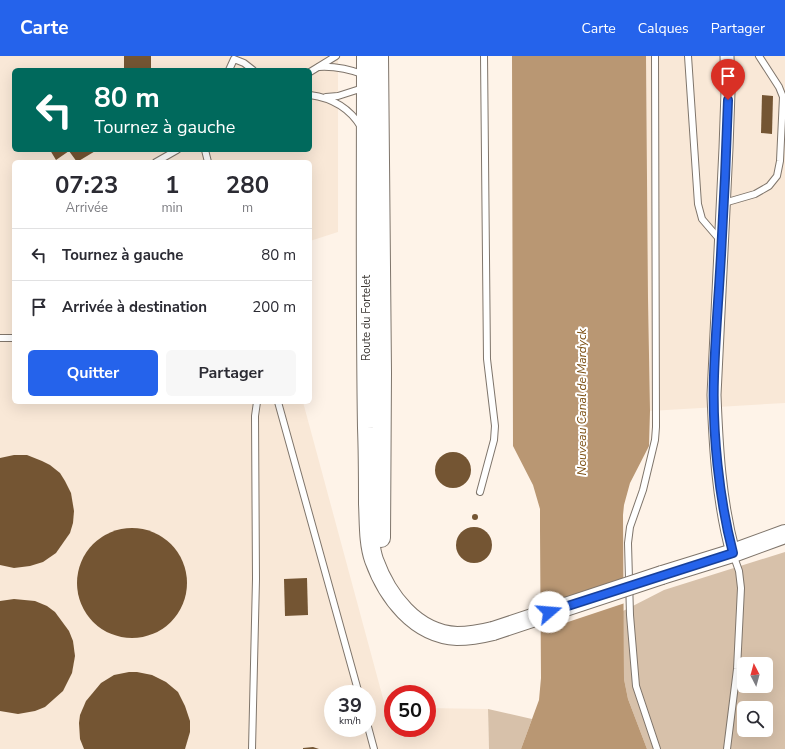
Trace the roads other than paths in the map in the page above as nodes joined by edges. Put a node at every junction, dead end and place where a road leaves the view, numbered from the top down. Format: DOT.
graph roads {
  1 [pos="336,56"];
  2 [pos="366,56"];
  3 [pos="379,56"];
  4 [pos="484,56"];
  5 [pos="655,56"];
  6 [pos="688,56"];
  7 [pos="727,56"];
  8 [pos="759,56"];
  9 [pos="319,67"];
  10 [pos="229,68"];
  11 [pos="251,68"];
  12 [pos="312,71"];
  13 [pos="370,81"];
  14 [pos="312,95"];
  15 [pos="320,97"];
  16 [pos="366,136"];
  17 [pos="174,152"];
  18 [pos="160,160"];
  19 [pos="724,203"];
  20 [pos="722,242"];
  21 [pos="0,338"];
  22 [pos="12,338"];
  23 [pos="257,404"];
  24 [pos="279,404"];
  25 [pos="480,492"];
  26 [pos="785,534"];
  27 [pos="733,553"];
  28 [pos="382,579"];
  29 [pos="357,685"];
  30 [pos="371,737"];
  31 [pos="252,749"];
  32 [pos="374,749"];
  33 [pos="657,749"];
  34 [pos="727,749"];
  1 -- 9 [label="lane"];
  2 -- 13 [label="main road, Route du Fortelet"];
  3 -- 13 [label="main road, Route du Fortelet"];
  4 -- 25 [label="lane"];
  5 -- 33 [label="lane"];
  6 -- 20 [label="lane"];
  7 -- 19 [label="street"];
  8 -- 19 [label="lane"];
  9 -- 12 [label="lane"];
  9 -- 13 [label="lane"];
  10 -- 11 [label="lane"];
  13 -- 15 [label="lane"];
  13 -- 16 [label="main road, Route du Fortelet"];
  13 -- 28 [label="main road, Route du Fortelet"];
  14 -- 15 [label="lane"];
  15 -- 16 [label="lane"];
  16 -- 28 [label="main road, Route du Fortelet"];
  17 -- 18 [label="lane"];
  19 -- 20 [label="street"];
  20 -- 27 [label="street"];
  21 -- 22 [label="lane"];
  23 -- 31 [label="lane"];
  24 -- 29 [label="lane"];
  26 -- 27 [label="main road, Route du Fortelet"];
  27 -- 28 [label="main road, Route du Fortelet, bridge"];
  27 -- 34 [label="lane"];
  30 -- 32 [label="lane"];
}
